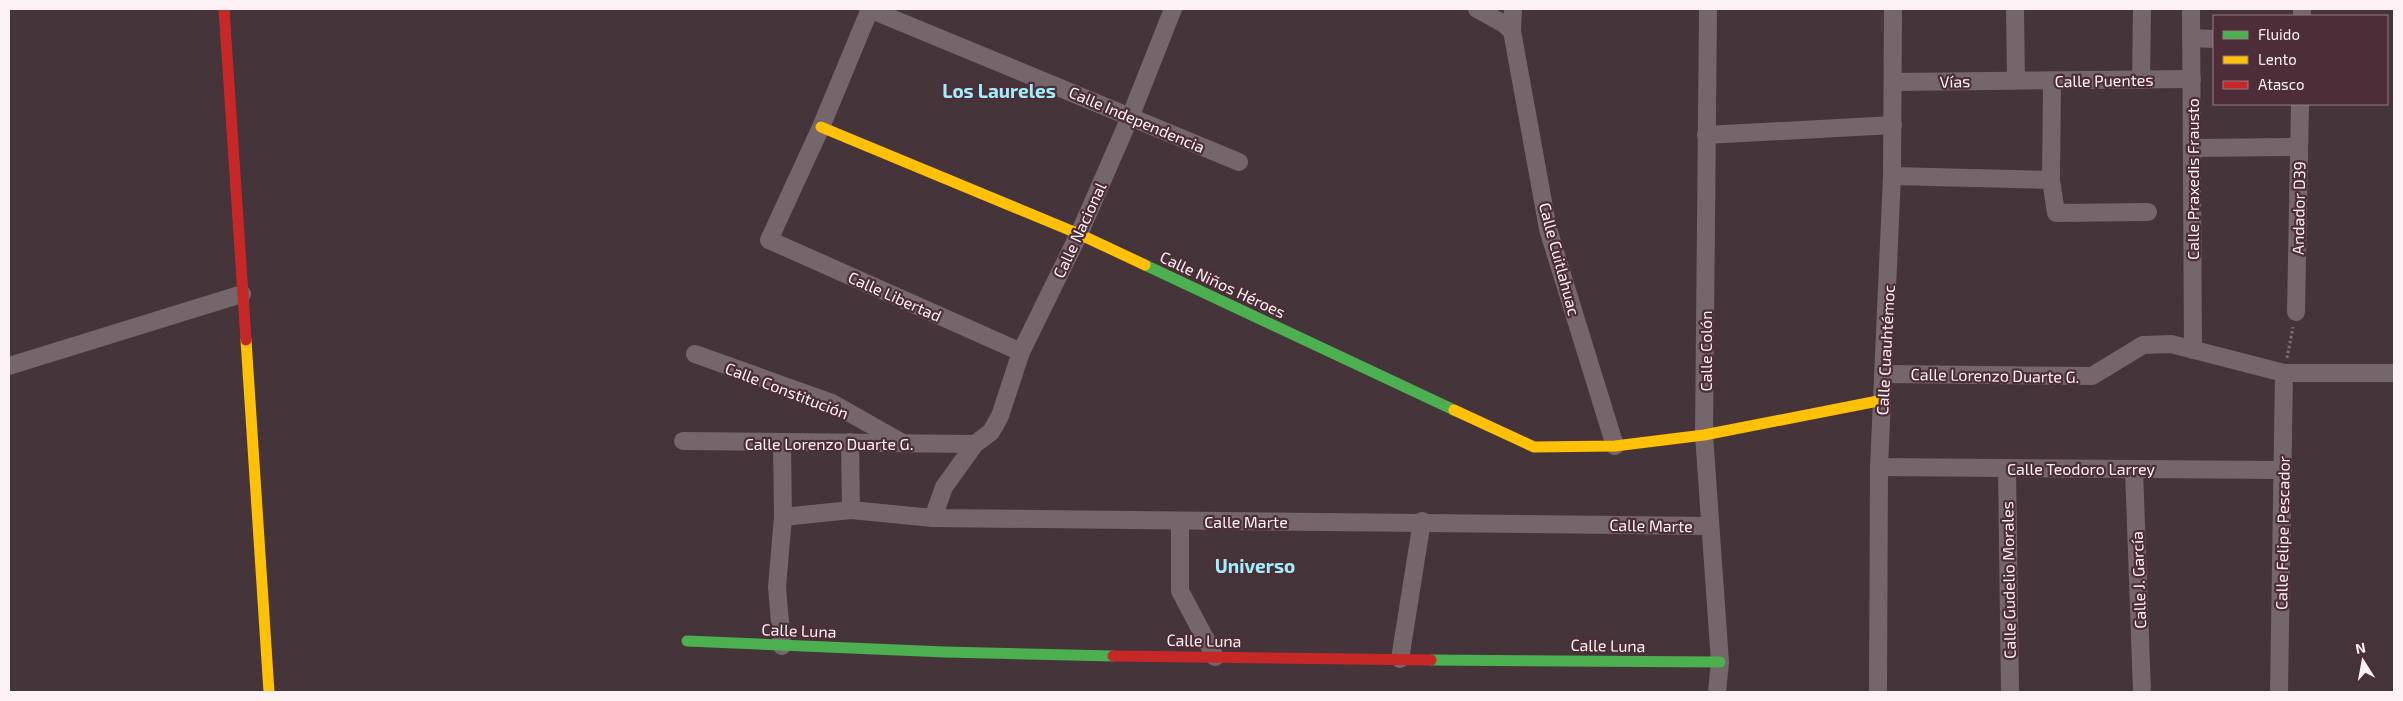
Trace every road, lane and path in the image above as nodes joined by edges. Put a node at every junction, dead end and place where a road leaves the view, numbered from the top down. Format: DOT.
graph roads {
  1 [pos="224,9"];
  2 [pos="869,9"];
  3 [pos="1173,9"];
  4 [pos="1477,9"];
  5 [pos="1708,9"];
  6 [pos="1892,9"];
  7 [pos="2015,9"];
  8 [pos="2142,9"];
  9 [pos="2191,9"];
  10 [pos="1507,18"];
  11 [pos="2191,38"];
  12 [pos="2213,39"];
  13 [pos="2192,79"];
  14 [pos="2016,80"];
  15 [pos="2141,80"];
  16 [pos="2052,81"];
  17 [pos="1894,82"];
  18 [pos="2300,105"];
  19 [pos="1131,115"];
  20 [pos="1893,125"];
  21 [pos="820,127"];
  22 [pos="1706,135"];
  23 [pos="2300,147"];
  24 [pos="2192,148"];
  25 [pos="1239,162"];
  26 [pos="1892,176"];
  27 [pos="2051,180"];
  28 [pos="2148,212"];
  29 [pos="1079,234"];
  30 [pos="242,294"];
  31 [pos="2296,312"];
  32 [pos="2192,350"];
  33 [pos="1021,352"];
  34 [pos="695,354"];
  35 [pos="9,366"];
  36 [pos="2284,373"];
  37 [pos="2394,373"];
  38 [pos="1884,374"];
  39 [pos="1883,400"];
  40 [pos="1704,434"];
  41 [pos="683,441"];
  42 [pos="850,442"];
  43 [pos="782,443"];
  44 [pos="904,443"];
  45 [pos="975,444"];
  46 [pos="1615,446"];
  47 [pos="1879,467"];
  48 [pos="2007,468"];
  49 [pos="2134,469"];
  50 [pos="2283,470"];
  51 [pos="851,510"];
  52 [pos="784,517"];
  53 [pos="933,518"];
  54 [pos="1180,520"];
  55 [pos="1422,522"];
  56 [pos="1710,526"];
  57 [pos="687,641"];
  58 [pos="782,646"];
  59 [pos="1215,657"];
  60 [pos="1400,659"];
  61 [pos="1720,662"];
  62 [pos="269,692"];
  63 [pos="1717,692"];
  64 [pos="1878,692"];
  65 [pos="2010,692"];
  66 [pos="2142,692"];
  67 [pos="2280,692"];
  1 -- 30 [label="street"];
  2 -- 19 [label="street, Calle Independencia"];
  2 -- 21 [label="street"];
  3 -- 19 [label="street, Calle Nacional"];
  4 -- 10 [label="street"];
  5 -- 22 [label="street, Calle Colón"];
  6 -- 17 [label="street, Calle Cuauhtémoc"];
  7 -- 14 [label="street"];
  8 -- 15 [label="street"];
  9 -- 11 [label="street, Calle Praxedis Frausto"];
  10 -- 46 [label="street, Calle Cuitlahuac"];
  11 -- 12 [label="street"];
  11 -- 13 [label="street, Calle Praxedis Frausto"];
  13 -- 15 [label="street, Calle Puentes"];
  13 -- 24 [label="street, Calle Praxedis Frausto"];
  14 -- 16 [label="street, Calle Puentes"];
  14 -- 17 [label="street, Vías"];
  15 -- 16 [label="street, Calle Puentes"];
  16 -- 27 [label="street"];
  17 -- 20 [label="street, Calle Cuauhtémoc"];
  18 -- 23 [label="street, Andador D39"];
  19 -- 25 [label="street, Calle Independencia"];
  19 -- 29 [label="street, Calle Nacional"];
  20 -- 22 [label="street"];
  20 -- 26 [label="street, Calle Cuauhtémoc"];
  21 -- 29 [label="street, Calle Niños Héroes"];
  21 -- 33 [label="street, Calle Libertad"];
  22 -- 40 [label="street, Calle Colón"];
  23 -- 24 [label="street"];
  23 -- 31 [label="street, Andador D39"];
  24 -- 32 [label="street, Calle Praxedis Frausto"];
  26 -- 27 [label="street"];
  26 -- 38 [label="street, Calle Cuauhtémoc"];
  27 -- 28 [label="street"];
  29 -- 33 [label="street, Calle Nacional"];
  29 -- 46 [label="street, Calle Niños Héroes"];
  30 -- 35 [label="street"];
  30 -- 62 [label="street"];
  31 -- 36 [label="path"];
  32 -- 36 [label="street, Calle Lorenzo Duarte G."];
  32 -- 38 [label="street, Calle Lorenzo Duarte G."];
  33 -- 45 [label="street, Calle Nacional"];
  34 -- 44 [label="street, Calle Constitución"];
  36 -- 37 [label="street, Calle Lorenzo Duarte G."];
  36 -- 50 [label="street, Calle Felipe Pescador"];
  38 -- 39 [label="street, Calle Cuauhtémoc"];
  39 -- 40 [label="street"];
  39 -- 47 [label="street, Calle Cuauhtémoc"];
  40 -- 46 [label="street"];
  40 -- 56 [label="street, Calle Colón"];
  41 -- 43 [label="street, Calle Lorenzo Duarte G."];
  42 -- 43 [label="street, Calle Lorenzo Duarte G."];
  42 -- 44 [label="street, Calle Lorenzo Duarte G."];
  42 -- 51 [label="street"];
  43 -- 52 [label="street"];
  44 -- 45 [label="street, Calle Lorenzo Duarte G."];
  45 -- 53 [label="street, Calle Nacional"];
  47 -- 48 [label="street, Calle Teodoro Larrey"];
  47 -- 64 [label="street, Calle Cuauhtémoc"];
  48 -- 49 [label="street, Calle Teodoro Larrey"];
  48 -- 65 [label="street, Calle Gudelio Morales"];
  49 -- 50 [label="street, Calle Teodoro Larrey"];
  49 -- 66 [label="street, Calle J. García"];
  50 -- 67 [label="street, Calle Felipe Pescador"];
  51 -- 52 [label="street, Calle Marte"];
  51 -- 53 [label="street, Calle Marte"];
  52 -- 58 [label="street"];
  53 -- 54 [label="street, Calle Marte"];
  54 -- 55 [label="street, Calle Marte"];
  54 -- 59 [label="street"];
  55 -- 56 [label="street, Calle Marte"];
  55 -- 60 [label="street"];
  56 -- 61 [label="street, Calle Colón"];
  57 -- 58 [label="street, Calle Luna"];
  58 -- 59 [label="street, Calle Luna"];
  59 -- 60 [label="street, Calle Luna"];
  60 -- 61 [label="street, Calle Luna"];
  61 -- 63 [label="street, Calle Colón"];
}
